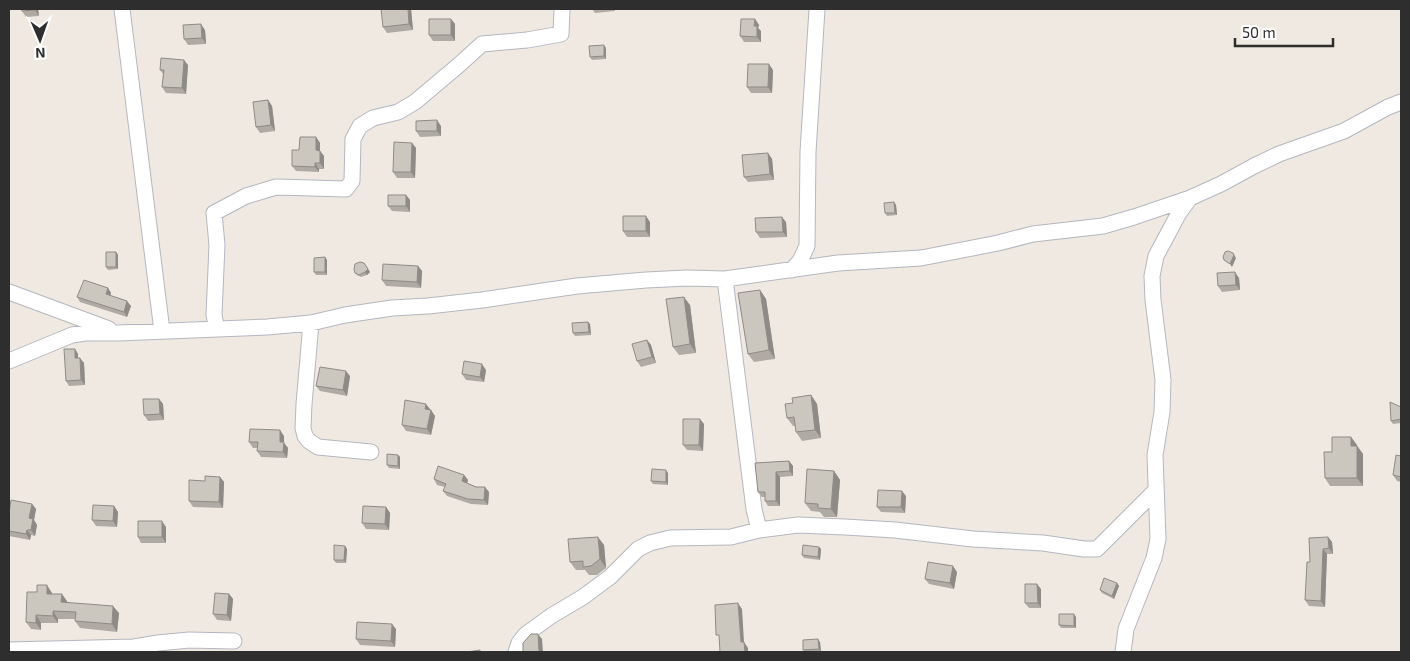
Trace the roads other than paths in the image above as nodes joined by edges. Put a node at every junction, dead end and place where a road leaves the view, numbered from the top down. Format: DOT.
graph roads {
  1 [pos="122,9"];
  2 [pos="562,9"];
  3 [pos="817,9"];
  4 [pos="1401,102"];
  5 [pos="1190,198"];
  6 [pos="792,270"];
  7 [pos="725,279"];
  8 [pos="9,292"];
  9 [pos="311,323"];
  10 [pos="217,329"];
  11 [pos="162,331"];
  12 [pos="118,333"];
  13 [pos="9,361"];
  14 [pos="371,452"];
  15 [pos="1156,490"];
  16 [pos="759,530"];
  17 [pos="234,641"];
  18 [pos="9,650"];
  19 [pos="516,652"];
  20 [pos="1123,652"];
  1 -- 11 [label="street"];
  2 -- 10 [label="street"];
  3 -- 6 [label="street"];
  4 -- 5 [label="street"];
  5 -- 6 [label="street"];
  5 -- 15 [label="street"];
  6 -- 7 [label="street"];
  7 -- 9 [label="street"];
  7 -- 16 [label="street"];
  8 -- 12 [label="street"];
  9 -- 10 [label="street"];
  9 -- 14 [label="street"];
  10 -- 11 [label="street"];
  11 -- 12 [label="street"];
  12 -- 13 [label="street"];
  15 -- 16 [label="street"];
  15 -- 20 [label="street"];
  16 -- 19 [label="street"];
  17 -- 18 [label="street"];
}
